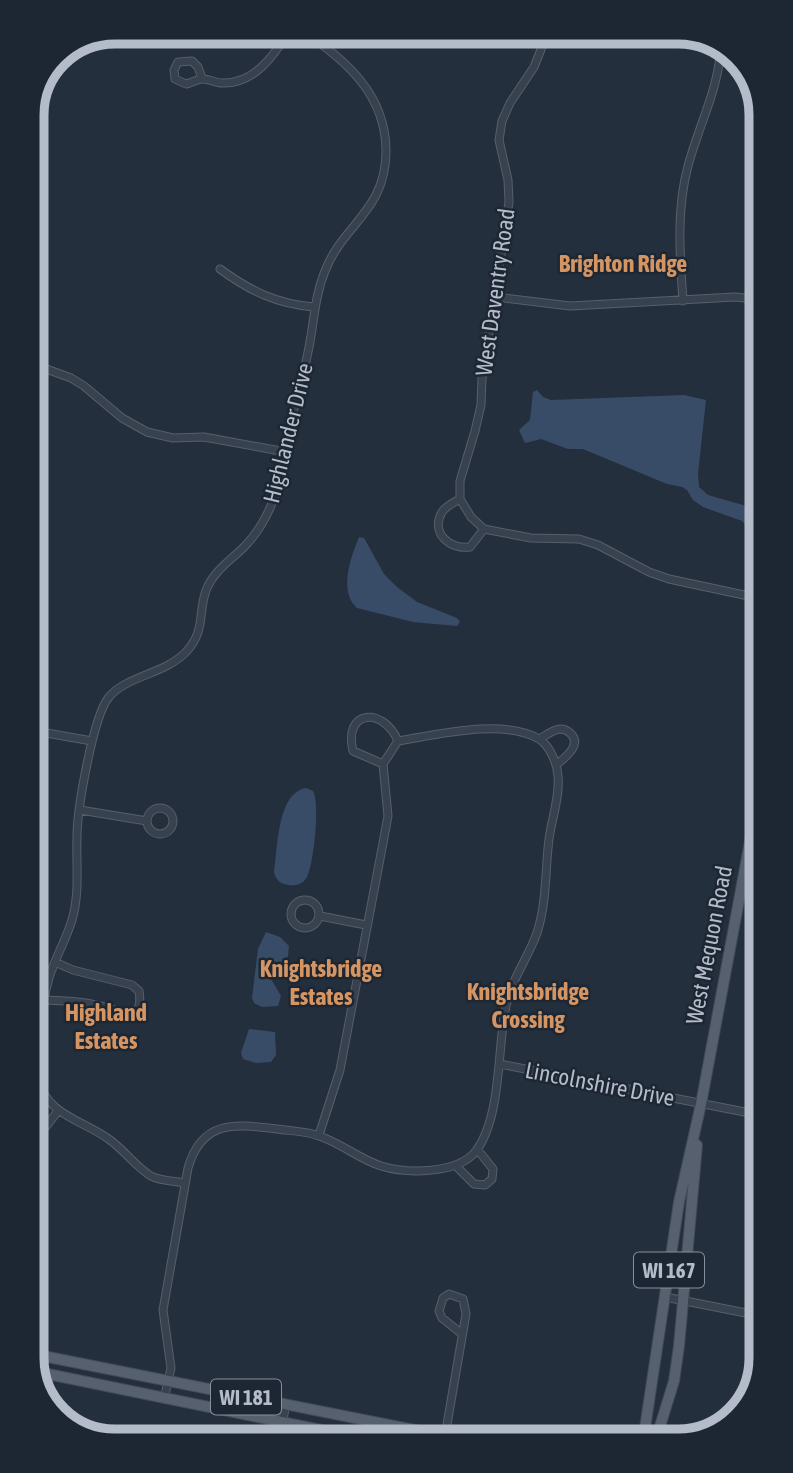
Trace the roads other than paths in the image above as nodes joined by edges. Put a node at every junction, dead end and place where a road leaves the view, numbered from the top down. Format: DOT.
graph roads {
  1 [pos="281,44"];
  2 [pos="322,44"];
  3 [pos="543,44"];
  4 [pos="720,57"];
  5 [pos="202,78"];
  6 [pos="220,269"];
  7 [pos="496,297"];
  8 [pos="749,298"];
  9 [pos="683,301"];
  10 [pos="314,307"];
  11 [pos="44,368"];
  12 [pos="286,452"];
  13 [pos="460,499"];
  14 [pos="484,529"];
  15 [pos="749,596"];
  16 [pos="44,733"];
  17 [pos="539,739"];
  18 [pos="92,741"];
  19 [pos="398,741"];
  20 [pos="383,764"];
  21 [pos="556,765"];
  22 [pos="80,810"];
  23 [pos="147,821"];
  24 [pos="749,847"];
  25 [pos="320,916"];
  26 [pos="366,925"];
  27 [pos="57,962"];
  28 [pos="46,1000"];
  29 [pos="44,1011"];
  30 [pos="500,1064"];
  31 [pos="44,1095"];
  32 [pos="701,1104"];
  33 [pos="58,1111"];
  34 [pos="749,1113"];
  35 [pos="44,1129"];
  36 [pos="319,1135"];
  37 [pos="477,1149"];
  38 [pos="456,1166"];
  39 [pos="185,1183"];
  40 [pos="665,1297"];
  41 [pos="684,1300"];
  42 [pos="749,1314"];
  43 [pos="462,1334"];
  44 [pos="44,1356"];
  45 [pos="46,1375"];
  46 [pos="168,1382"];
  47 [pos="164,1399"];
  48 [pos="286,1405"];
  49 [pos="282,1423"];
  50 [pos="275,1429"];
  51 [pos="285,1429"];
  52 [pos="313,1429"];
  53 [pos="409,1429"];
  54 [pos="451,1429"];
  55 [pos="644,1429"];
  56 [pos="658,1429"];
  1 -- 5 [label="street"];
  2 -- 10 [label="street, Highlander Drive"];
  3 -- 7 [label="street, West Daventry Road"];
  4 -- 9 [label="street"];
  6 -- 10 [label="street"];
  7 -- 9 [label="street"];
  7 -- 13 [label="street, West Daventry Road"];
  8 -- 9 [label="street"];
  10 -- 12 [label="street, Highlander Drive"];
  11 -- 12 [label="street"];
  12 -- 18 [label="street, Highlander Drive"];
  13 -- 14 [label="street"];
  13 -- 14 [label="street"];
  14 -- 15 [label="street"];
  16 -- 18 [label="street"];
  17 -- 19 [label="street"];
  17 -- 21 [label="street"];
  17 -- 21 [label="street"];
  18 -- 22 [label="street, Highlander Drive"];
  19 -- 20 [label="street"];
  19 -- 20 [label="street"];
  20 -- 26 [label="street"];
  21 -- 30 [label="street"];
  22 -- 23 [label="street"];
  22 -- 27 [label="street, Highlander Drive"];
  24 -- 32 [label="main road, West Mequon Road / WI 167"];
  25 -- 25 [label="street"];
  25 -- 26 [label="street"];
  26 -- 36 [label="street"];
  27 -- 28 [label="street, Highlander Drive"];
  27 -- 28 [label="street"];
  28 -- 29 [label="street, Highlander Drive"];
  30 -- 32 [label="street, Lincolnshire Drive"];
  30 -- 37 [label="street"];
  31 -- 33 [label="street, Highlander Drive"];
  32 -- 34 [label="street, Lincolnshire Drive"];
  32 -- 40 [label="main road, West Mequon Road / WI 167"];
  32 -- 41 [label="main road, West Mequon Road / WI 167"];
  33 -- 35 [label="street"];
  33 -- 39 [label="street, Highlander Drive"];
  36 -- 38 [label="street"];
  36 -- 39 [label="street"];
  37 -- 38 [label="street"];
  37 -- 38 [label="street"];
  39 -- 46 [label="street"];
  40 -- 41 [label="street"];
  40 -- 55 [label="main road, West Mequon Road / WI 167"];
  41 -- 42 [label="street"];
  41 -- 56 [label="main road, West Mequon Road / WI 167"];
  43 -- 43 [label="street"];
  43 -- 54 [label="street"];
  44 -- 46 [label="main road, WI 181"];
  45 -- 47 [label="main road, WI 181"];
  46 -- 47 [label="street"];
  46 -- 48 [label="main road, WI 181"];
  47 -- 49 [label="main road, WI 181"];
  48 -- 49 [label="street"];
  48 -- 53 [label="main road, WI 181"];
  49 -- 50 [label="street"];
  49 -- 51 [label="street"];
  49 -- 52 [label="main road, WI 181"];
}
